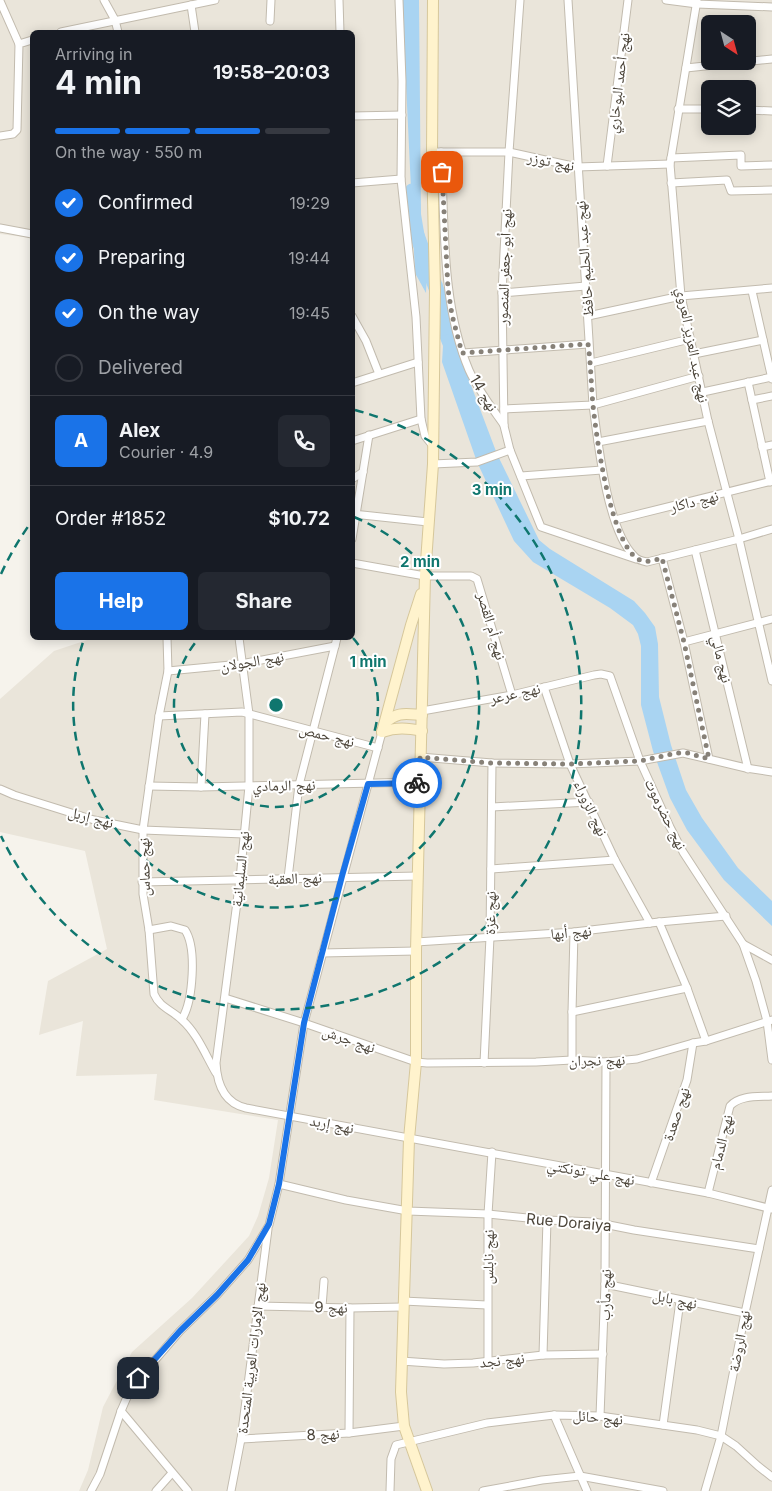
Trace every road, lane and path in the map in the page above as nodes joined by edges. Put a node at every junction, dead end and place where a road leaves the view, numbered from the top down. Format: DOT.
graph roads {
  1 [pos="104,0"];
  2 [pos="215,0"];
  3 [pos="270,0"];
  4 [pos="339,0"];
  5 [pos="399,0"];
  6 [pos="520,0"];
  7 [pos="568,0"];
  8 [pos="628,0"];
  9 [pos="666,0"];
  10 [pos="0,1"];
  11 [pos="697,2"];
  12 [pos="431,3"];
  13 [pos="191,5"];
  14 [pos="772,7"];
  15 [pos="115,20"];
  16 [pos="270,21"];
  17 [pos="69,30"];
  18 [pos="118,30"];
  19 [pos="195,30"];
  20 [pos="340,30"];
  21 [pos="30,41"];
  22 [pos="19,44"];
  23 [pos="772,59"];
  24 [pos="686,68"];
  25 [pos="678,109"];
  26 [pos="701,110"];
  27 [pos="756,110"];
  28 [pos="772,111"];
  29 [pos="402,115"];
  30 [pos="355,116"];
  31 [pos="0,136"];
  32 [pos="437,152"];
  33 [pos="509,152"];
  34 [pos="671,161"];
  35 [pos="772,165"];
  36 [pos="607,166"];
  37 [pos="577,167"];
  38 [pos="401,179"];
  39 [pos="355,183"];
  40 [pos="671,183"];
  41 [pos="772,190"];
  42 [pos="0,228"];
  43 [pos="30,234"];
  44 [pos="586,286"];
  45 [pos="772,288"];
  46 [pos="752,291"];
  47 [pos="502,294"];
  48 [pos="681,296"];
  49 [pos="588,316"];
  50 [pos="355,320"];
  51 [pos="690,339"];
  52 [pos="762,340"];
  53 [pos="588,344"];
  54 [pos="502,349"];
  55 [pos="462,353"];
  56 [pos="694,354"];
  57 [pos="418,362"];
  58 [pos="591,363"];
  59 [pos="378,374"];
  60 [pos="699,376"];
  61 [pos="772,378"];
  62 [pos="748,382"];
  63 [pos="355,383"];
  64 [pos="703,392"];
  65 [pos="772,396"];
  66 [pos="752,400"];
  67 [pos="593,405"];
  68 [pos="504,409"];
  69 [pos="421,419"];
  70 [pos="708,421"];
  71 [pos="504,426"];
  72 [pos="369,435"];
  73 [pos="355,440"];
  74 [pos="598,442"];
  75 [pos="433,444"];
  76 [pos="772,445"];
  77 [pos="762,447"];
  78 [pos="510,450"];
  79 [pos="432,464"];
  80 [pos="602,470"];
  81 [pos="363,472"];
  82 [pos="521,476"];
  83 [pos="355,477"];
  84 [pos="771,482"];
  85 [pos="727,492"];
  86 [pos="355,509"];
  87 [pos="355,514"];
  88 [pos="615,520"];
  89 [pos="428,522"];
  90 [pos="772,529"];
  91 [pos="739,539"];
  92 [pos="695,550"];
  93 [pos="662,558"];
  94 [pos="645,562"];
  95 [pos="355,564"];
  96 [pos="425,580"];
  97 [pos="772,619"];
  98 [pos="758,623"];
  99 [pos="716,633"];
  100 [pos="167,640"];
  101 [pos="239,640"];
  102 [pos="336,640"];
  103 [pos="684,642"];
  104 [pos="335,646"];
  105 [pos="241,664"];
  106 [pos="770,665"];
  107 [pos="168,671"];
  108 [pos="607,674"];
  109 [pos="772,681"];
  110 [pos="544,687"];
  111 [pos="512,695"];
  112 [pos="422,713"];
  113 [pos="205,714"];
  114 [pos="249,714"];
  115 [pos="159,716"];
  116 [pos="383,727"];
  117 [pos="422,731"];
  118 [pos="313,732"];
  119 [pos="378,748"];
  120 [pos="420,757"];
  121 [pos="709,759"];
  122 [pos="640,761"];
  123 [pos="492,763"];
  124 [pos="570,764"];
  125 [pos="748,769"];
  126 [pos="772,772"];
  127 [pos="420,782"];
  128 [pos="368,784"];
  129 [pos="299,785"];
  130 [pos="149,786"];
  131 [pos="249,786"];
  132 [pos="201,787"];
  133 [pos="0,789"];
  134 [pos="589,802"];
  135 [pos="492,807"];
  136 [pos="143,830"];
  137 [pos="244,834"];
  138 [pos="615,860"];
  139 [pos="491,869"];
  140 [pos="342,876"];
  141 [pos="418,876"];
  142 [pos="288,878"];
  143 [pos="240,879"];
  144 [pos="142,882"];
  145 [pos="726,916"];
  146 [pos="659,922"];
  147 [pos="650,924"];
  148 [pos="149,930"];
  149 [pos="574,932"];
  150 [pos="490,937"];
  151 [pos="743,944"];
  152 [pos="416,947"];
  153 [pos="322,953"];
  154 [pos="772,960"];
  155 [pos="686,988"];
  156 [pos="225,998"];
  157 [pos="572,1012"];
  158 [pos="182,1019"];
  159 [pos="770,1020"];
  160 [pos="304,1023"];
  161 [pos="706,1041"];
  162 [pos="694,1043"];
  163 [pos="572,1060"];
  164 [pos="772,1060"];
  165 [pos="416,1062"];
  166 [pos="606,1062"];
  167 [pos="484,1063"];
  168 [pos="217,1074"];
  169 [pos="772,1096"];
  170 [pos="227,1097"];
  171 [pos="288,1116"];
  172 [pos="410,1139"];
  173 [pos="492,1153"];
  174 [pos="607,1175"];
  175 [pos="651,1183"];
  176 [pos="279,1184"];
  177 [pos="772,1190"];
  178 [pos="708,1193"];
  179 [pos="770,1209"];
  180 [pos="408,1211"];
  181 [pos="488,1214"];
  182 [pos="546,1220"];
  183 [pos="606,1223"];
  184 [pos="269,1224"];
  185 [pos="758,1249"];
  186 [pos="324,1281"];
  187 [pos="605,1284"];
  188 [pos="680,1301"];
  189 [pos="403,1304"];
  190 [pos="487,1305"];
  191 [pos="258,1306"];
  192 [pos="322,1307"];
  193 [pos="350,1308"];
  194 [pos="744,1313"];
  195 [pos="603,1354"];
  196 [pos="543,1355"];
  197 [pos="401,1361"];
  198 [pos="488,1362"];
  199 [pos="121,1411"];
  200 [pos="554,1415"];
  201 [pos="600,1416"];
  202 [pos="662,1425"];
  203 [pos="404,1426"];
  204 [pos="349,1433"];
  205 [pos="721,1436"];
  206 [pos="241,1439"];
  207 [pos="410,1440"];
  208 [pos="172,1473"];
  209 [pos="580,1476"];
  210 [pos="772,1477"];
  211 [pos="92,1491"];
  212 [pos="156,1491"];
  213 [pos="188,1491"];
  214 [pos="231,1491"];
  215 [pos="390,1491"];
  216 [pos="427,1491"];
  217 [pos="483,1491"];
  218 [pos="587,1491"];
  219 [pos="663,1491"];
  220 [pos="705,1491"];
  1 -- 15 [label="street"];
  2 -- 13 [label="street"];
  3 -- 16 [label="street"];
  4 -- 20 [label="street"];
  5 -- 29 [label="street"];
  6 -- 33 [label="street, نهج أبو جعفر المنصور"];
  7 -- 37 [label="street, نهج عبد الحليم حافظ"];
  8 -- 36 [label="street, نهج أحمد البوخاري"];
  9 -- 11 [label="street"];
  10 -- 22 [label="street"];
  11 -- 14 [label="street"];
  11 -- 24 [label="street, نهج عبد العزيز العروي"];
  12 -- 32 [label="main road"];
  13 -- 15 [label="street"];
  13 -- 19 [label="street"];
  15 -- 17 [label="street"];
  15 -- 18 [label="street"];
  21 -- 22 [label="street"];
  22 -- 31 [label="street"];
  23 -- 24 [label="street"];
  24 -- 25 [label="street, نهج عبد العزيز العروي"];
  25 -- 26 [label="street"];
  25 -- 34 [label="street, نهج عبد العزيز العروي"];
  27 -- 28 [label="street"];
  29 -- 30 [label="street"];
  29 -- 38 [label="street"];
  32 -- 33 [label="street, نهج توزر"];
  32 -- 55 [label="street, نهج 14"];
  32 -- 75 [label="main road"];
  33 -- 37 [label="street, نهج توزر"];
  33 -- 47 [label="street, نهج أبو جعفر المنصور"];
  34 -- 35 [label="street, نهج توزر"];
  34 -- 36 [label="street, نهج توزر"];
  34 -- 40 [label="street, نهج عبد العزيز العروي"];
  36 -- 37 [label="street, نهج توزر"];
  37 -- 44 [label="street, نهج عبد الحليم حافظ"];
  38 -- 39 [label="street"];
  38 -- 57 [label="street"];
  40 -- 41 [label="street"];
  40 -- 48 [label="street, نهج عبد العزيز العروي"];
  42 -- 43 [label="street"];
  44 -- 47 [label="street"];
  44 -- 49 [label="street, نهج عبد الحليم حافظ"];
  45 -- 46 [label="street"];
  46 -- 48 [label="street"];
  46 -- 52 [label="street"];
  47 -- 54 [label="street, نهج أبو جعفر المنصور"];
  48 -- 49 [label="street"];
  48 -- 51 [label="street, نهج عبد العزيز العروي"];
  49 -- 53 [label="street, نهج عبد الحليم حافظ"];
  50 -- 59 [label="street"];
  51 -- 56 [label="street, نهج عبد العزيز العروي"];
  51 -- 58 [label="street"];
  52 -- 56 [label="street"];
  52 -- 61 [label="street"];
  53 -- 54 [label="street"];
  53 -- 58 [label="street, نهج عبد الحليم حافظ"];
  54 -- 55 [label="street"];
  54 -- 68 [label="street, نهج أبو جعفر المنصور"];
  55 -- 71 [label="street, نهج 14"];
  56 -- 60 [label="street, نهج عبد العزيز العروي"];
  57 -- 59 [label="street"];
  57 -- 69 [label="street"];
  58 -- 67 [label="street, نهج عبد الحليم حافظ"];
  59 -- 63 [label="street"];
  60 -- 64 [label="street, نهج عبد العزيز العروي"];
  60 -- 67 [label="street"];
  61 -- 62 [label="street"];
  62 -- 64 [label="street"];
  62 -- 66 [label="street"];
  64 -- 70 [label="street, نهج عبد العزيز العروي"];
  65 -- 66 [label="street"];
  66 -- 77 [label="street"];
  67 -- 68 [label="street"];
  67 -- 74 [label="street, نهج عبد الحليم حافظ"];
  68 -- 71 [label="street, نهج أبو جعفر المنصور"];
  69 -- 72 [label="street"];
  69 -- 75 [label="street"];
  70 -- 74 [label="street"];
  70 -- 85 [label="street, نهج عبد العزيز العروي"];
  71 -- 78 [label="street, نهج أبو جعفر المنصور"];
  72 -- 73 [label="street"];
  72 -- 81 [label="street"];
  74 -- 80 [label="street, نهج عبد الحليم حافظ"];
  75 -- 79 [label="main road"];
  76 -- 77 [label="street"];
  77 -- 84 [label="street"];
  78 -- 79 [label="street"];
  78 -- 82 [label="street, نهج أبو جعفر المنصور"];
  79 -- 89 [label="main road"];
  80 -- 82 [label="street"];
  80 -- 88 [label="street, نهج عبد الحليم حافظ"];
  81 -- 83 [label="street"];
  81 -- 86 [label="street"];
  82 -- 94 [label="street, نهج أبو جعفر المنصور"];
  84 -- 85 [label="street, نهج داكار"];
  85 -- 88 [label="street, نهج داكار"];
  85 -- 91 [label="street, نهج عبد العزيز العروي"];
  87 -- 89 [label="street"];
  88 -- 94 [label="street, نهج عبد الحليم حافظ"];
  89 -- 96 [label="main road"];
  90 -- 91 [label="street"];
  91 -- 92 [label="street"];
  91 -- 98 [label="street, نهج عبد العزيز العروي"];
  92 -- 93 [label="street"];
  92 -- 99 [label="street, نهج مالي"];
  93 -- 94 [label="street"];
  93 -- 103 [label="street"];
  95 -- 96 [label="street"];
  96 -- 111 [label="street, نهج أم القصر"];
  96 -- 112 [label="main road"];
  96 -- 116 [label="main road"];
  97 -- 98 [label="street"];
  98 -- 99 [label="street"];
  98 -- 106 [label="street, نهج عبد العزيز العروي"];
  99 -- 103 [label="street"];
  99 -- 125 [label="street, نهج مالي"];
  100 -- 107 [label="street, نهج حماس"];
  101 -- 105 [label="street, نهج السليمانية"];
  102 -- 104 [label="street"];
  103 -- 121 [label="street"];
  104 -- 105 [label="street, نهج الجولان"];
  104 -- 118 [label="street"];
  105 -- 107 [label="street, نهج الجولان"];
  105 -- 114 [label="street, نهج السليمانية"];
  106 -- 109 [label="street, نهج عبد العزيز العروي"];
  107 -- 115 [label="street, نهج حماس"];
  108 -- 110 [label="street, نهج عرعر"];
  108 -- 122 [label="street, نهج حضرموت"];
  110 -- 111 [label="street, نهج عرعر"];
  110 -- 124 [label="street, نهج الزوراء"];
  111 -- 112 [label="street, نهج عرعر"];
  112 -- 116 [label="main road"];
  112 -- 117 [label="main road"];
  113 -- 114 [label="street, نهج حمص"];
  113 -- 115 [label="street, نهج حمص"];
  113 -- 132 [label="street"];
  114 -- 118 [label="street, نهج حمص"];
  114 -- 131 [label="street, نهج السليمانية"];
  115 -- 130 [label="street, نهج حماس"];
  116 -- 117 [label="main road"];
  116 -- 119 [label="street"];
  117 -- 120 [label="main road"];
  118 -- 119 [label="street, نهج حمص"];
  118 -- 129 [label="street"];
  119 -- 128 [label="street"];
  120 -- 123 [label="street"];
  120 -- 127 [label="main road"];
  121 -- 122 [label="street"];
  121 -- 125 [label="street"];
  122 -- 124 [label="street"];
  122 -- 145 [label="street, نهج حضرموت"];
  123 -- 124 [label="street"];
  123 -- 135 [label="street, نهج غزة"];
  124 -- 134 [label="street, نهج الزوراء"];
  125 -- 126 [label="street"];
  127 -- 128 [label="street, نهج الرمادي"];
  127 -- 141 [label="main road"];
  128 -- 129 [label="street, نهج الرمادي"];
  128 -- 140 [label="street"];
  129 -- 131 [label="street, نهج الرمادي"];
  129 -- 142 [label="street"];
  130 -- 132 [label="street, نهج الرمادي"];
  130 -- 136 [label="street, نهج حماس"];
  131 -- 132 [label="street, نهج الرمادي"];
  131 -- 137 [label="street, نهج السليمانية"];
  133 -- 136 [label="street, نهج إربل"];
  134 -- 135 [label="street"];
  134 -- 138 [label="street, نهج الزوراء"];
  135 -- 139 [label="street, نهج غزة"];
  136 -- 137 [label="street, نهج إربل"];
  136 -- 144 [label="street, نهج حماس"];
  137 -- 143 [label="street, نهج السليمانية"];
  138 -- 139 [label="street"];
  138 -- 147 [label="street, نهج الزوراء"];
  139 -- 150 [label="street, نهج غزة"];
  140 -- 141 [label="street, نهج العقبة"];
  140 -- 142 [label="street, نهج العقبة"];
  140 -- 153 [label="street"];
  141 -- 152 [label="main road"];
  142 -- 143 [label="street, نهج العقبة"];
  143 -- 144 [label="street, نهج العقبة"];
  143 -- 156 [label="street, نهج السليمانية"];
  144 -- 148 [label="street, نهج حماس"];
  145 -- 146 [label="street, نهج أبها"];
  145 -- 151 [label="street, نهج حضرموت"];
  146 -- 147 [label="street, نهج أبها"];
  146 -- 155 [label="street"];
  147 -- 149 [label="street, نهج أبها"];
  148 -- 158 [label="street, نهج حماس"];
  148 -- 158 [label="street"];
  149 -- 150 [label="street, نهج أبها"];
  149 -- 157 [label="street"];
  150 -- 152 [label="street, نهج أبها"];
  150 -- 167 [label="street, نهج غزة"];
  151 -- 154 [label="street"];
  151 -- 159 [label="street, نهج حضرموت"];
  152 -- 153 [label="street, نهج أبها"];
  152 -- 165 [label="main road"];
  153 -- 160 [label="street"];
  155 -- 157 [label="street"];
  155 -- 161 [label="street"];
  156 -- 160 [label="street, نهج جرش"];
  156 -- 168 [label="street, نهج السليمانية"];
  157 -- 163 [label="street"];
  158 -- 168 [label="street, نهج حماس"];
  159 -- 161 [label="street, نهج نجران"];
  159 -- 164 [label="street, نهج حضرموت"];
  160 -- 165 [label="street, نهج جرش"];
  160 -- 171 [label="street"];
  161 -- 162 [label="street, نهج نجران"];
  162 -- 166 [label="street, نهج نجران"];
  162 -- 175 [label="street, نهج صعدة"];
  163 -- 166 [label="street, نهج نجران"];
  163 -- 167 [label="street, نهج نجران"];
  165 -- 167 [label="street, نهج نجران"];
  165 -- 172 [label="main road"];
  166 -- 174 [label="street, نهج مأرب"];
  168 -- 170 [label="street, نهج السليمانية"];
  169 -- 178 [label="street, نهج الدمام"];
  170 -- 171 [label="street, نهج إربد"];
  171 -- 172 [label="street, نهج إربد"];
  171 -- 176 [label="street"];
  172 -- 173 [label="street, نهج علي تونكتي"];
  172 -- 180 [label="main road"];
  173 -- 174 [label="street, نهج علي تونكتي"];
  173 -- 181 [label="street, نهج نابلس"];
  174 -- 175 [label="street, نهج علي تونكتي"];
  174 -- 183 [label="street, نهج مأرب"];
  175 -- 178 [label="street, نهج علي تونكتي"];
  176 -- 180 [label="street, Rue Doraiya"];
  176 -- 184 [label="street"];
  177 -- 179 [label="street, نهج الروضة"];
  178 -- 179 [label="street, نهج علي تونكتي"];
  179 -- 185 [label="street, نهج الروضة"];
  180 -- 181 [label="street, Rue Doraiya"];
  180 -- 189 [label="main road"];
  181 -- 182 [label="street, Rue Doraiya"];
  181 -- 190 [label="street, نهج نابلس"];
  182 -- 183 [label="street, Rue Doraiya"];
  182 -- 196 [label="street"];
  183 -- 185 [label="street, Rue Doraiya"];
  183 -- 187 [label="street, نهج مأرب"];
  184 -- 191 [label="street, نهج الإمارات العربية المتحدة"];
  184 -- 199 [label="street"];
  185 -- 194 [label="street, نهج الروضة"];
  186 -- 192 [label="street"];
  187 -- 188 [label="street, نهج بابل"];
  187 -- 195 [label="street, نهج مأرب"];
  188 -- 194 [label="street, نهج بابل"];
  188 -- 202 [label="street"];
  189 -- 190 [label="street, نهج 9"];
  189 -- 193 [label="street, نهج 9"];
  189 -- 197 [label="main road"];
  190 -- 198 [label="street, نهج نابلس"];
  191 -- 192 [label="street, نهج 9"];
  191 -- 206 [label="street, نهج الإمارات العربية المتحدة"];
  192 -- 193 [label="street, نهج 9"];
  193 -- 204 [label="street"];
  194 -- 205 [label="street, نهج الروضة"];
  195 -- 196 [label="street, نهج نجد"];
  195 -- 201 [label="street, نهج مأرب"];
  196 -- 198 [label="street, نهج نجد"];
  197 -- 198 [label="street, نهج نجد"];
  197 -- 203 [label="main road"];
  199 -- 208 [label="street"];
  199 -- 211 [label="street"];
  200 -- 201 [label="street, نهج حائل"];
  200 -- 207 [label="street, نهج حائل"];
  200 -- 209 [label="street"];
  201 -- 202 [label="street, نهج حائل"];
  202 -- 205 [label="street, نهج حائل"];
  203 -- 204 [label="street, نهج 8"];
  203 -- 207 [label="main road"];
  204 -- 206 [label="street, نهج 8"];
  205 -- 210 [label="street, نهج حائل"];
  205 -- 220 [label="street, نهج الروضة"];
  206 -- 214 [label="street, نهج الإمارات العربية المتحدة"];
  207 -- 215 [label="street"];
  207 -- 216 [label="main road"];
  208 -- 212 [label="street"];
  208 -- 213 [label="street"];
  209 -- 217 [label="street"];
  209 -- 218 [label="street"];
  209 -- 219 [label="street"];
}
